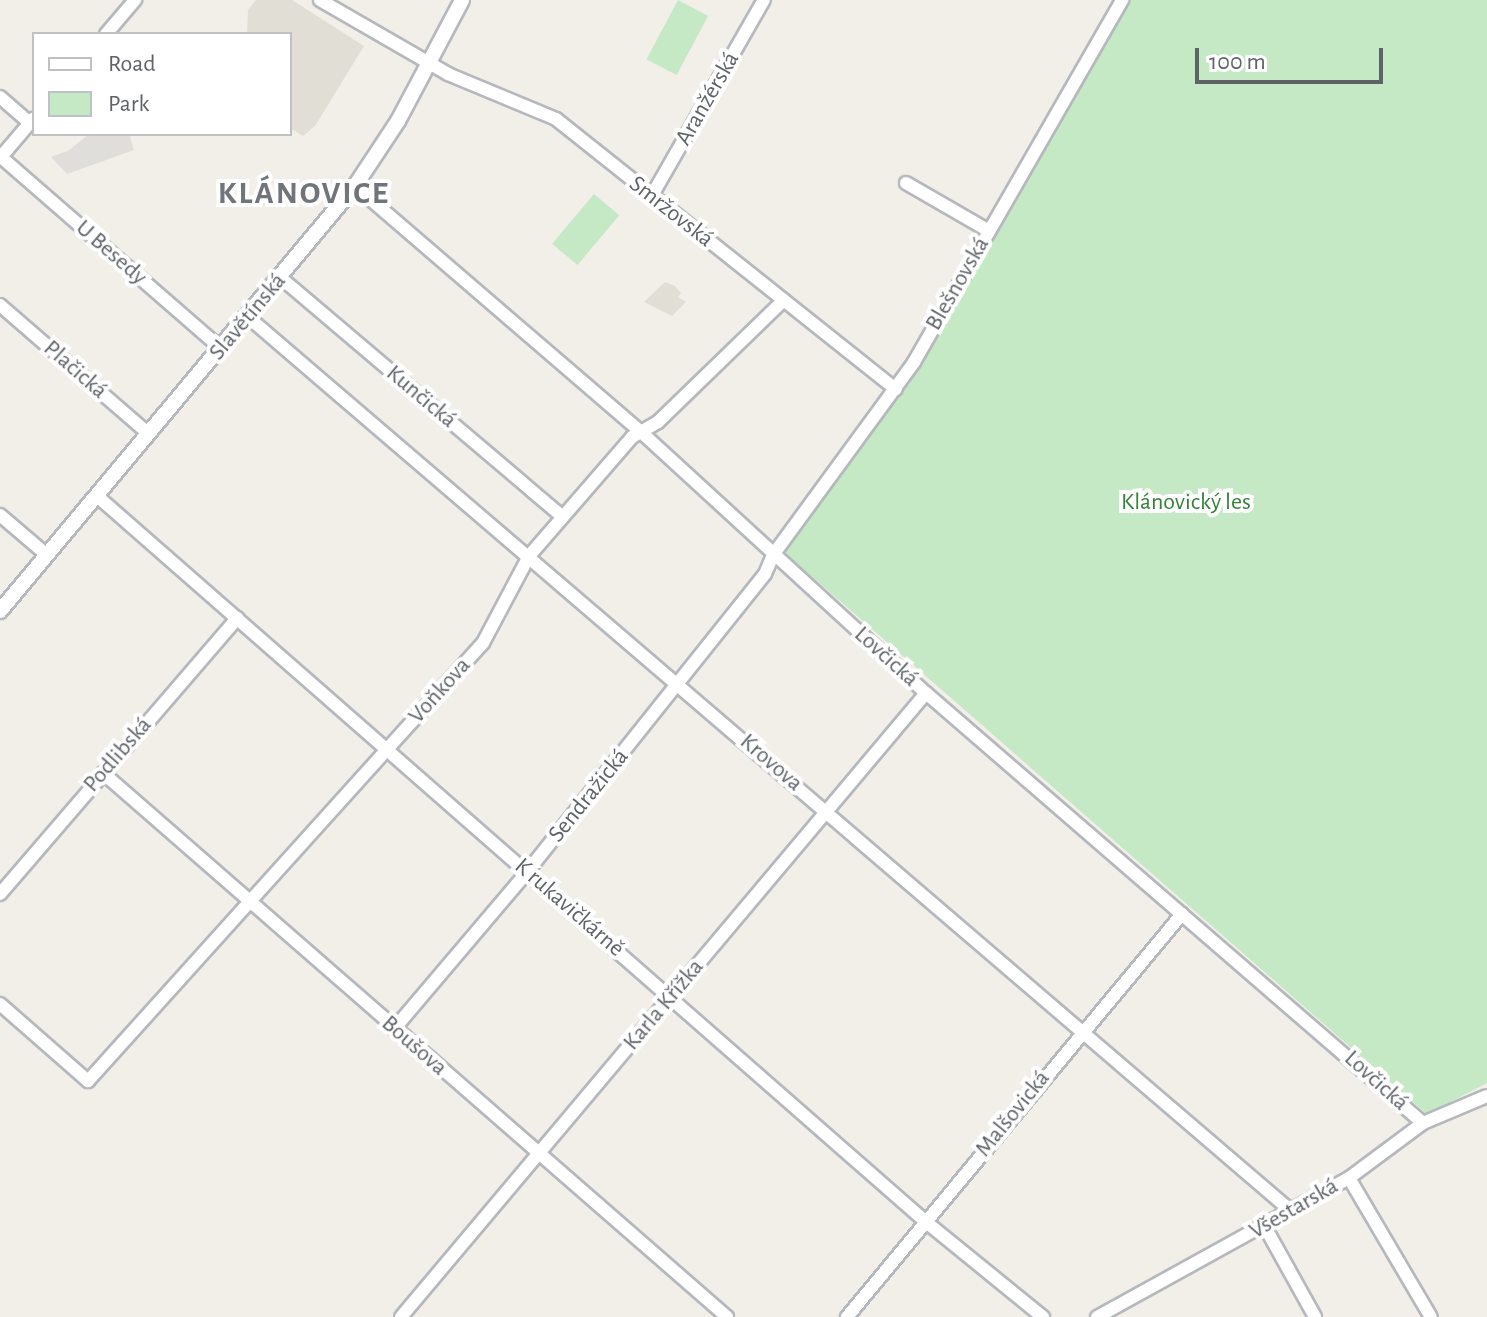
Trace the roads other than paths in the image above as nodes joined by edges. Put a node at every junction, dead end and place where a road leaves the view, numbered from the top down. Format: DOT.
graph roads {
  1 [pos="135,0"];
  2 [pos="320,0"];
  3 [pos="462,0"];
  4 [pos="764,0"];
  5 [pos="1122,0"];
  6 [pos="108,32"];
  7 [pos="428,63"];
  8 [pos="0,97"];
  9 [pos="32,120"];
  10 [pos="0,158"];
  11 [pos="906,183"];
  12 [pos="355,186"];
  13 [pos="651,197"];
  14 [pos="989,231"];
  15 [pos="281,278"];
  16 [pos="784,300"];
  17 [pos="0,305"];
  18 [pos="248,317"];
  19 [pos="221,348"];
  20 [pos="896,389"];
  21 [pos="641,432"];
  22 [pos="149,434"];
  23 [pos="97,496"];
  24 [pos="0,515"];
  25 [pos="562,516"];
  26 [pos="47,555"];
  27 [pos="773,555"];
  28 [pos="529,556"];
  29 [pos="0,611"];
  30 [pos="237,618"];
  31 [pos="679,683"];
  32 [pos="926,693"];
  33 [pos="388,749"];
  34 [pos="103,773"];
  35 [pos="825,811"];
  36 [pos="527,872"];
  37 [pos="0,894"];
  38 [pos="248,902"];
  39 [pos="1182,914"];
  40 [pos="671,997"];
  41 [pos="0,1004"];
  42 [pos="394,1029"];
  43 [pos="1081,1032"];
  44 [pos="1487,1096"];
  45 [pos="1423,1123"];
  46 [pos="537,1153"];
  47 [pos="1349,1178"];
  48 [pos="1291,1211"];
  49 [pos="926,1222"];
  50 [pos="1265,1227"];
  51 [pos="401,1317"];
  52 [pos="727,1317"];
  53 [pos="847,1317"];
  54 [pos="1043,1317"];
  55 [pos="1097,1317"];
  56 [pos="1315,1317"];
  57 [pos="1431,1317"];
  1 -- 6 [label="street"];
  2 -- 7 [label="street, Smržovská"];
  3 -- 7 [label="street, Slavětínská"];
  4 -- 13 [label="street, Aranžérská"];
  5 -- 14 [label="street, Blešnovská"];
  7 -- 12 [label="street, Slavětínská"];
  7 -- 13 [label="street, Smržovská"];
  8 -- 9 [label="street"];
  9 -- 10 [label="street"];
  10 -- 19 [label="street, U Besedy"];
  11 -- 14 [label="street"];
  12 -- 15 [label="street, Slavětínská"];
  12 -- 21 [label="street, Lovčická"];
  13 -- 16 [label="street, Smržovská"];
  14 -- 20 [label="street, Blešnovská"];
  15 -- 18 [label="street, Slavětínská"];
  15 -- 25 [label="street, Kunčická"];
  16 -- 20 [label="street, Smržovská"];
  16 -- 21 [label="street, Voňkova"];
  17 -- 22 [label="street, Plačická"];
  18 -- 19 [label="street, Slavětínská"];
  18 -- 28 [label="street, Krovova"];
  19 -- 22 [label="street, Slavětínská"];
  20 -- 27 [label="street, Blešnovská"];
  21 -- 25 [label="street, Voňkova"];
  21 -- 27 [label="street, Lovčická"];
  22 -- 23 [label="street, Slavětínská"];
  23 -- 26 [label="street, Slavětínská"];
  23 -- 30 [label="street, K rukavičkárně"];
  24 -- 26 [label="street"];
  25 -- 28 [label="street, Voňkova"];
  26 -- 29 [label="street, Slavětínská"];
  27 -- 31 [label="street, Sendražická"];
  27 -- 32 [label="street, Lovčická"];
  28 -- 31 [label="street, Krovova"];
  28 -- 33 [label="street, Voňkova"];
  30 -- 33 [label="street, K rukavičkárně"];
  30 -- 34 [label="street, Podlibská"];
  31 -- 35 [label="street, Krovova"];
  31 -- 36 [label="street, Sendražická"];
  32 -- 35 [label="street, Karla Křížka"];
  32 -- 39 [label="street, Lovčická"];
  33 -- 36 [label="street, K rukavičkárně"];
  33 -- 38 [label="street, Voňkova"];
  34 -- 37 [label="street, Podlibská"];
  34 -- 38 [label="street, Boušova"];
  35 -- 40 [label="street, Karla Křížka"];
  35 -- 43 [label="street, Krovova"];
  36 -- 40 [label="street, K rukavičkárně"];
  36 -- 42 [label="street, Sendražická"];
  38 -- 41 [label="street, Voňkova"];
  38 -- 42 [label="street, Boušova"];
  39 -- 43 [label="street, Malšovická"];
  39 -- 45 [label="street, Lovčická"];
  40 -- 46 [label="street, Karla Křížka"];
  40 -- 49 [label="street, K rukavičkárně"];
  42 -- 46 [label="street, Boušova"];
  43 -- 48 [label="street, Krovova"];
  43 -- 49 [label="street, Malšovická"];
  44 -- 45 [label="street, Všestarská"];
  45 -- 47 [label="street, Všestarská"];
  46 -- 51 [label="street, Karla Křížka"];
  46 -- 52 [label="street, Boušova"];
  47 -- 48 [label="street, Všestarská"];
  47 -- 57 [label="street"];
  48 -- 50 [label="street, Všestarská"];
  49 -- 53 [label="street, Malšovická"];
  49 -- 54 [label="street, K rukavičkárně"];
  50 -- 55 [label="street, Všestarská"];
  50 -- 56 [label="street"];
}
